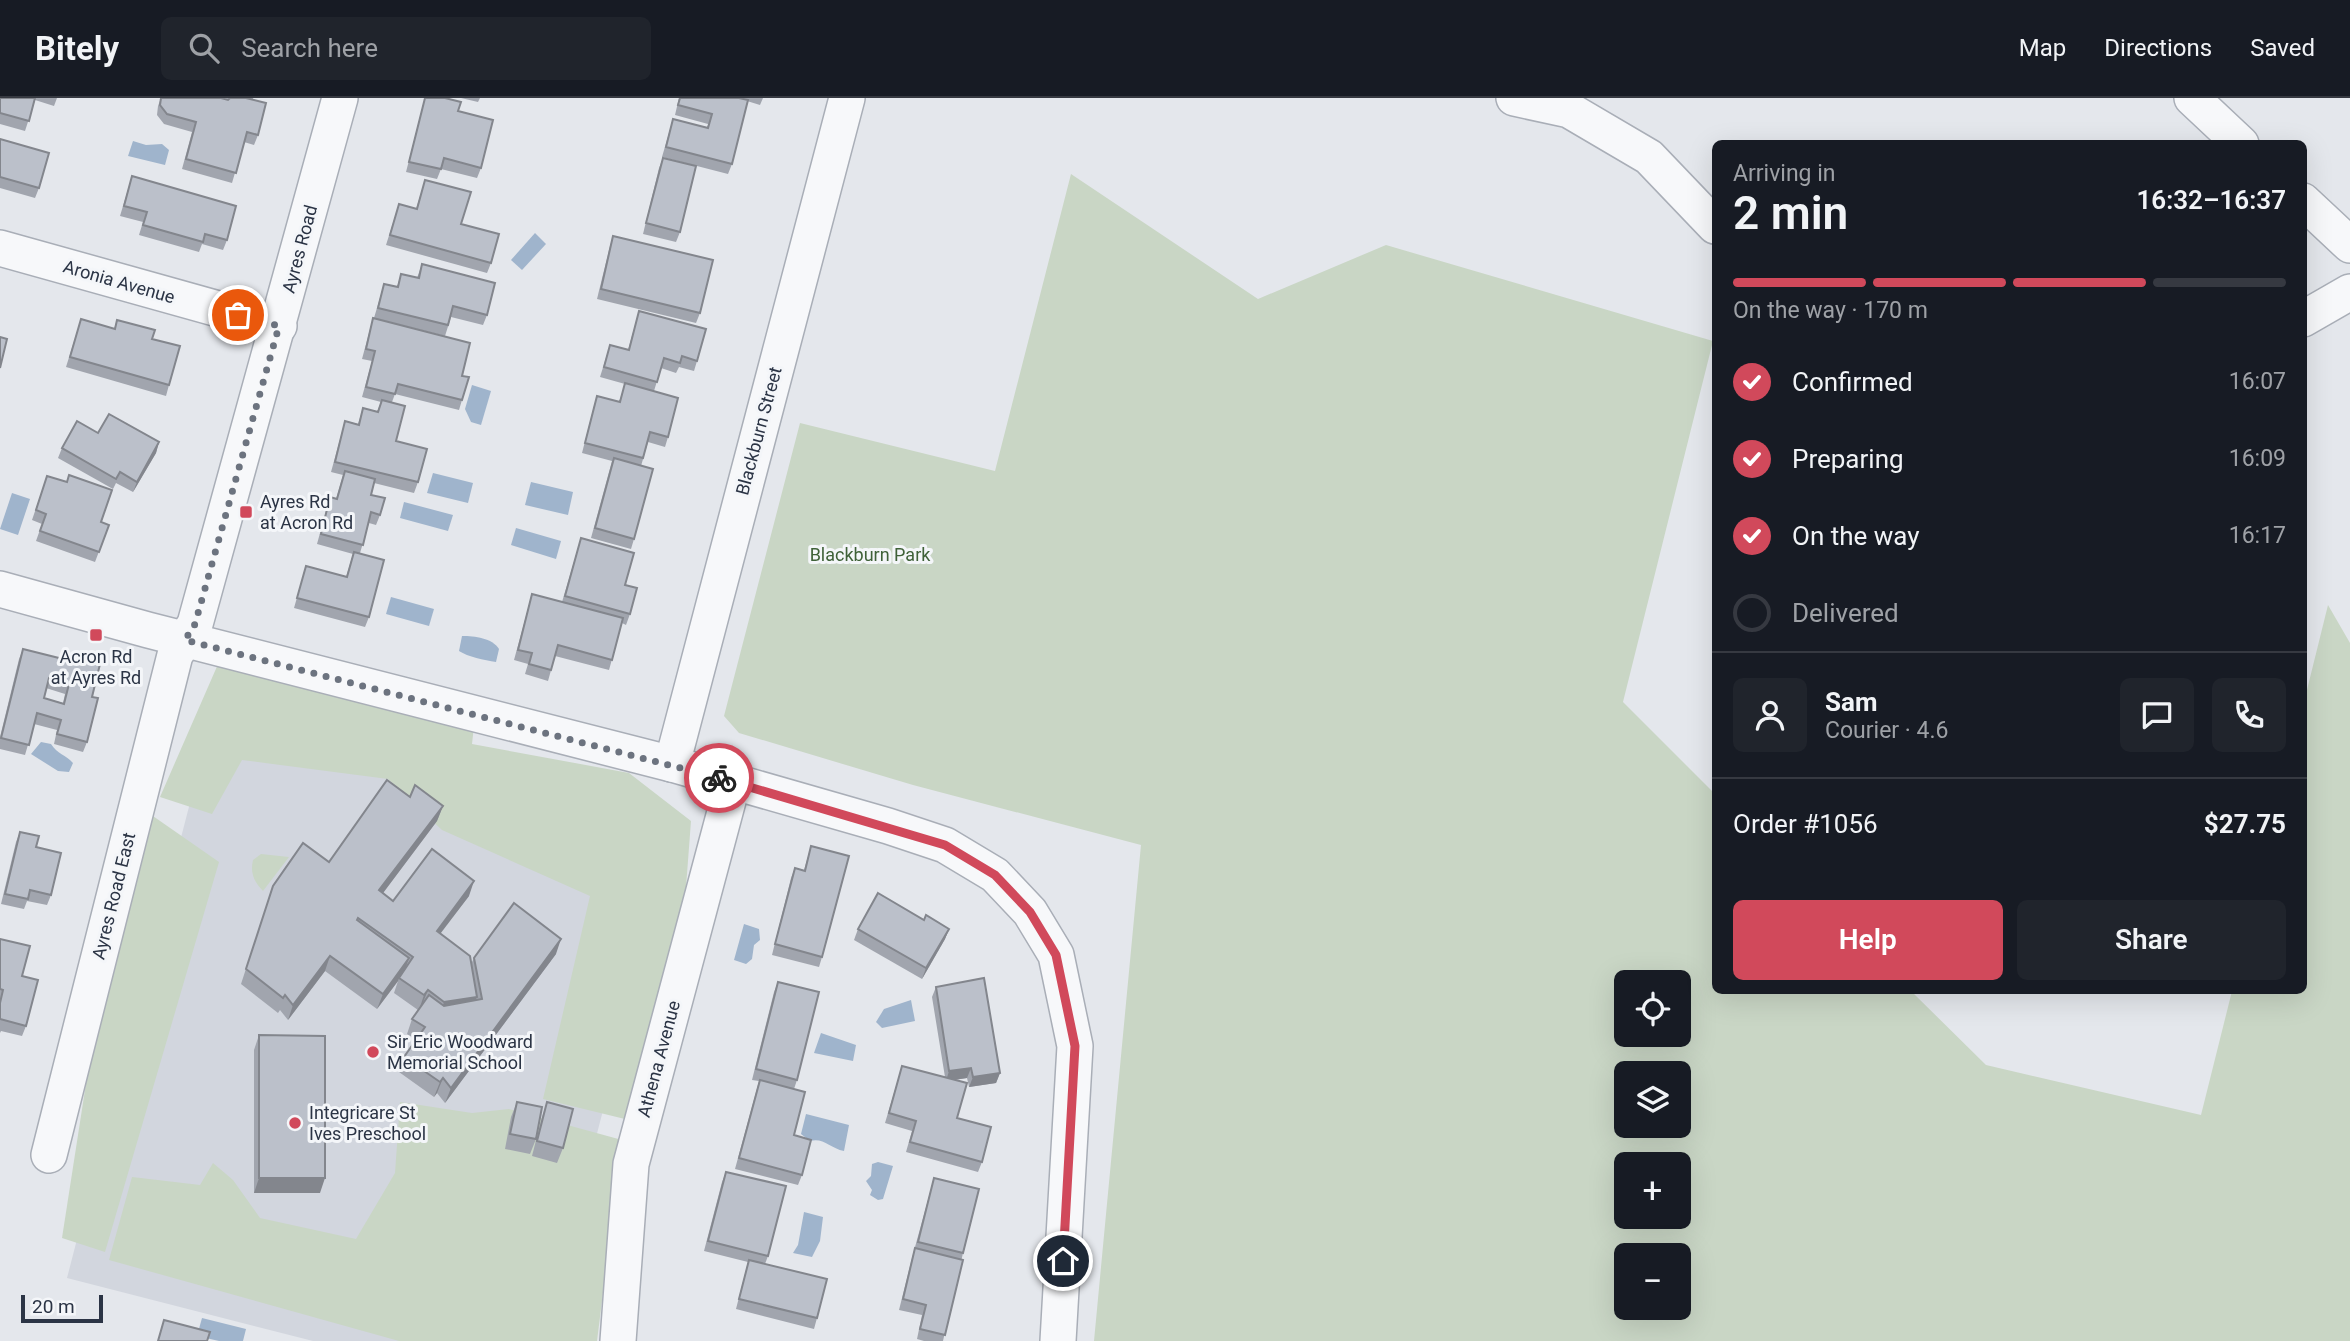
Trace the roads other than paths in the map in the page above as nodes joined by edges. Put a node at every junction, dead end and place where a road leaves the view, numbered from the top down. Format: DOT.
graph roads {
  1 [pos="340,98"];
  2 [pos="847,98"];
  3 [pos="1514,98"];
  4 [pos="2192,98"];
  5 [pos="2237,140"];
  6 [pos="2307,205"];
  7 [pos="1712,223"];
  8 [pos="2350,244"];
  9 [pos="0,248"];
  10 [pos="2350,292"];
  11 [pos="2307,317"];
  12 [pos="279,326"];
  13 [pos="0,589"];
  14 [pos="185,640"];
  15 [pos="672,764"];
  16 [pos="733,782"];
  17 [pos="49,1155"];
  18 [pos="618,1341"];
  19 [pos="1058,1341"];
  1 -- 12 [label="street, Ayres Road"];
  2 -- 15 [label="street, Blackburn Street"];
  3 -- 7 [label="street"];
  4 -- 5 [label="street"];
  6 -- 8 [label="street"];
  9 -- 12 [label="street, Aronia Avenue"];
  10 -- 11 [label="street"];
  12 -- 14 [label="street, Ayres Road"];
  13 -- 14 [label="street"];
  14 -- 15 [label="street"];
  14 -- 17 [label="street, Ayres Road East"];
  15 -- 16 [label="street"];
  16 -- 18 [label="street, Athena Avenue"];
  16 -- 19 [label="street"];
}
